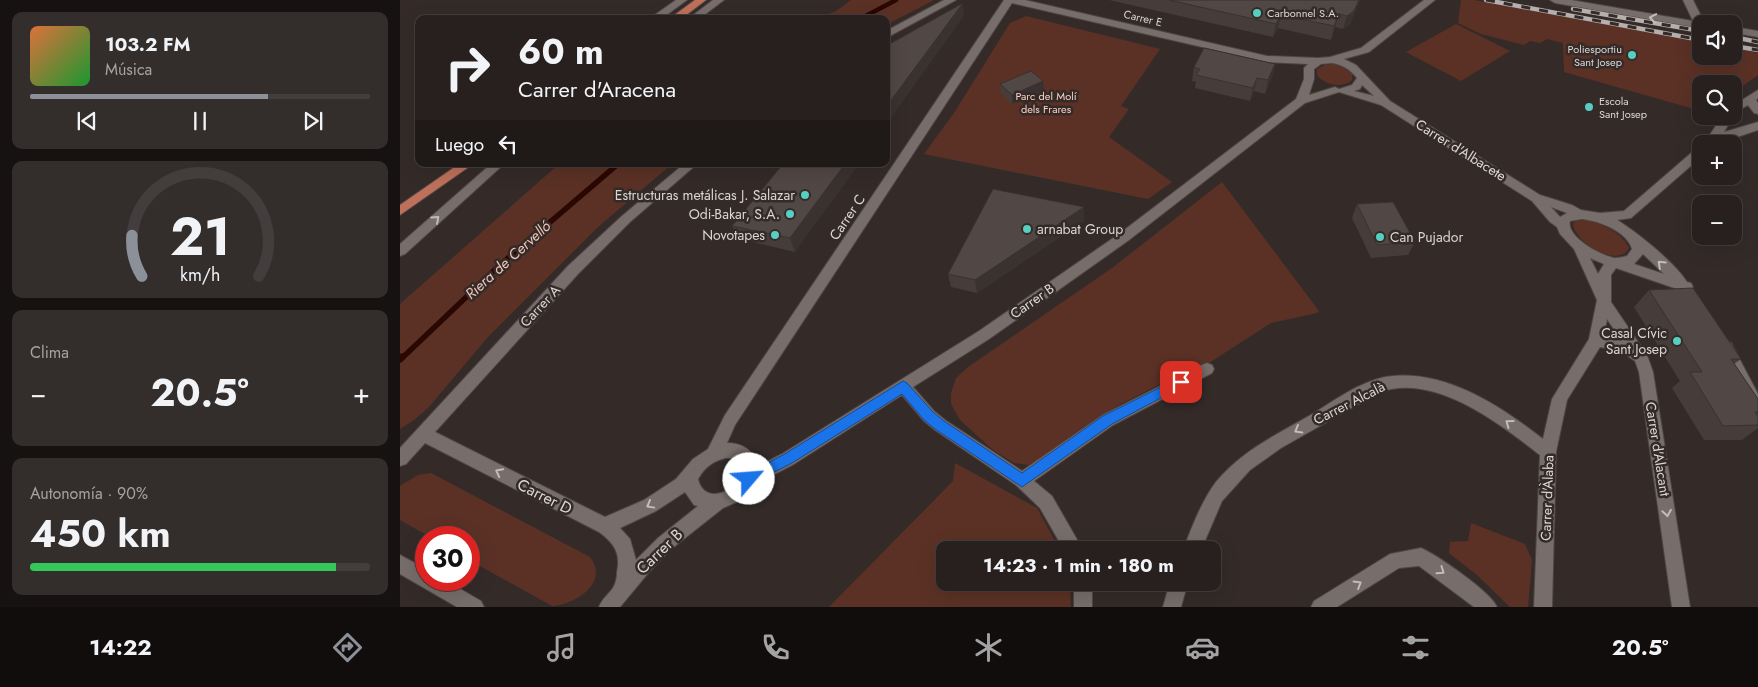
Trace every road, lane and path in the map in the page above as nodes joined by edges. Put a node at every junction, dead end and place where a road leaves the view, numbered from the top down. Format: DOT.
graph roads {
  1 [pos="682,0"];
  2 [pos="701,0"];
  3 [pos="719,0"];
  4 [pos="951,0"];
  5 [pos="1009,0"];
  6 [pos="1013,0"];
  7 [pos="1430,0"];
  8 [pos="1555,0"];
  9 [pos="1688,0"];
  10 [pos="660,15"];
  11 [pos="680,15"];
  12 [pos="698,15"];
  13 [pos="1696,15"];
  14 [pos="1692,23"];
  15 [pos="1742,31"];
  16 [pos="890,33"];
  17 [pos="1758,34"];
  18 [pos="1365,50"];
  19 [pos="1268,60"];
  20 [pos="1331,60"];
  21 [pos="1318,62"];
  22 [pos="1361,75"];
  23 [pos="1309,78"];
  24 [pos="1339,91"];
  25 [pos="1754,96"];
  26 [pos="1301,102"];
  27 [pos="1385,103"];
  28 [pos="1742,104"];
  29 [pos="1758,111"];
  30 [pos="1758,126"];
  31 [pos="1730,135"];
  32 [pos="1692,159"];
  33 [pos="463,167"];
  34 [pos="495,167"];
  35 [pos="687,167"];
  36 [pos="1536,198"];
  37 [pos="400,210"];
  38 [pos="1580,214"];
  39 [pos="1627,215"];
  40 [pos="1602,217"];
  41 [pos="1563,225"];
  42 [pos="1633,238"];
  43 [pos="1579,247"];
  44 [pos="400,251"];
  45 [pos="1615,263"];
  46 [pos="1643,272"];
  47 [pos="1604,275"];
  48 [pos="1686,287"];
  49 [pos="1696,302"];
  50 [pos="1604,303"];
  51 [pos="1717,332"];
  52 [pos="1596,340"];
  53 [pos="1642,359"];
  54 [pos="1207,369"];
  55 [pos="903,386"];
  56 [pos="1758,412"];
  57 [pos="423,434"];
  58 [pos="1548,452"];
  59 [pos="714,453"];
  60 [pos="400,459"];
  61 [pos="690,477"];
  62 [pos="749,479"];
  63 [pos="1022,480"];
  64 [pos="717,502"];
  65 [pos="604,526"];
  66 [pos="1069,541"];
  67 [pos="1196,541"];
  68 [pos="400,564"];
  69 [pos="415,573"];
  70 [pos="623,587"];
  71 [pos="446,591"];
  72 [pos="1083,591"];
  73 [pos="1176,591"];
  74 [pos="474,607"];
  75 [pos="608,607"];
  76 [pos="1084,607"];
  77 [pos="1172,607"];
  78 [pos="1320,607"];
  79 [pos="1488,607"];
  80 [pos="1543,607"];
  81 [pos="1682,607"];
  1 -- 10 [label="street"];
  2 -- 11 [label="main road"];
  3 -- 12 [label="street"];
  4 -- 16 [label="street"];
  5 -- 59 [label="street, Carrer C"];
  6 -- 19 [label="street, Carrer E"];
  7 -- 18 [label="street"];
  14 -- 8 [label="street, one-way"];
  9 -- 13 [label="street"];
  15 -- 17 [label="street"];
  18 -- 20 [label="street, Carrer E"];
  18 -- 22 [label="street"];
  19 -- 21 [label="street, Carrer E"];
  19 -- 23 [label="street, Carrer E"];
  20 -- 21 [label="street, Carrer E"];
  20 -- 22 [label="street, Carrer d'Albacete"];
  21 -- 23 [label="street"];
  22 -- 24 [label="street, Carrer B"];
  22 -- 27 [label="street, Carrer d'Albacete"];
  23 -- 24 [label="street, Carrer E"];
  23 -- 26 [label="street"];
  24 -- 26 [label="street, Carrer B"];
  24 -- 27 [label="street, Carrer d'Albacete"];
  25 -- 28 [label="street"];
  25 -- 29 [label="street"];
  26 -- 55 [label="street, Carrer B"];
  27 -- 36 [label="street, Carrer d'Albacete"];
  30 -- 31 [label="street"];
  32 -- 39 [label="street"];
  33 -- 37 [label="main road"];
  44 -- 34 [label="street, one-way"];
  35 -- 57 [label="street, Carrer A"];
  36 -- 38 [label="street, Carrer d'Albacete"];
  36 -- 41 [label="street, Carrer d'Albacete"];
  38 -- 40 [label="street, Carrer d'Albacete"];
  38 -- 41 [label="street"];
  39 -- 40 [label="street"];
  39 -- 42 [label="street"];
  40 -- 42 [label="street, Carrer d'Albacete"];
  41 -- 43 [label="street, Carrer d'Albacete"];
  42 -- 45 [label="street"];
  48 -- 42 [label="street, Carrer d'Albacete, one-way"];
  43 -- 45 [label="street, Carrer d'Albacete"];
  43 -- 50 [label="street"];
  45 -- 46 [label="street, Carrer d'Albacete"];
  45 -- 47 [label="street"];
  46 -- 47 [label="street"];
  46 -- 48 [label="street, Carrer d'Albacete"];
  47 -- 50 [label="street"];
  48 -- 49 [label="street, Carrer d'Albacete"];
  50 -- 52 [label="street, Carrer d'Àlaba"];
  50 -- 53 [label="street, Carrer d'Alacant"];
  51 -- 56 [label="street"];
  52 -- 53 [label="street"];
  52 -- 58 [label="street, Carrer d'Àlaba"];
  53 -- 81 [label="street, Carrer d'Alacant, one-way"];
  54 -- 63 [label="street"];
  55 -- 62 [label="street, Carrer B"];
  55 -- 63 [label="street"];
  57 -- 60 [label="street, Carrer A"];
  65 -- 57 [label="street, Carrer D, one-way"];
  58 -- 67 [label="street, Carrer Alcalà, one-way"];
  58 -- 80 [label="street, Carrer d'Àlaba"];
  59 -- 61 [label="street"];
  59 -- 62 [label="street"];
  61 -- 64 [label="street"];
  61 -- 65 [label="street, one-way"];
  62 -- 64 [label="street, Carrer B"];
  63 -- 66 [label="street"];
  64 -- 70 [label="street, Carrer B"];
  65 -- 70 [label="street, Carrer D"];
  68 -- 69 [label="street"];
  70 -- 75 [label="street, Carrer B"];
  71 -- 74 [label="street"];
  72 -- 76 [label="street"];
  73 -- 77 [label="street"];
  78 -- 79 [label="street, one-way"];
}
